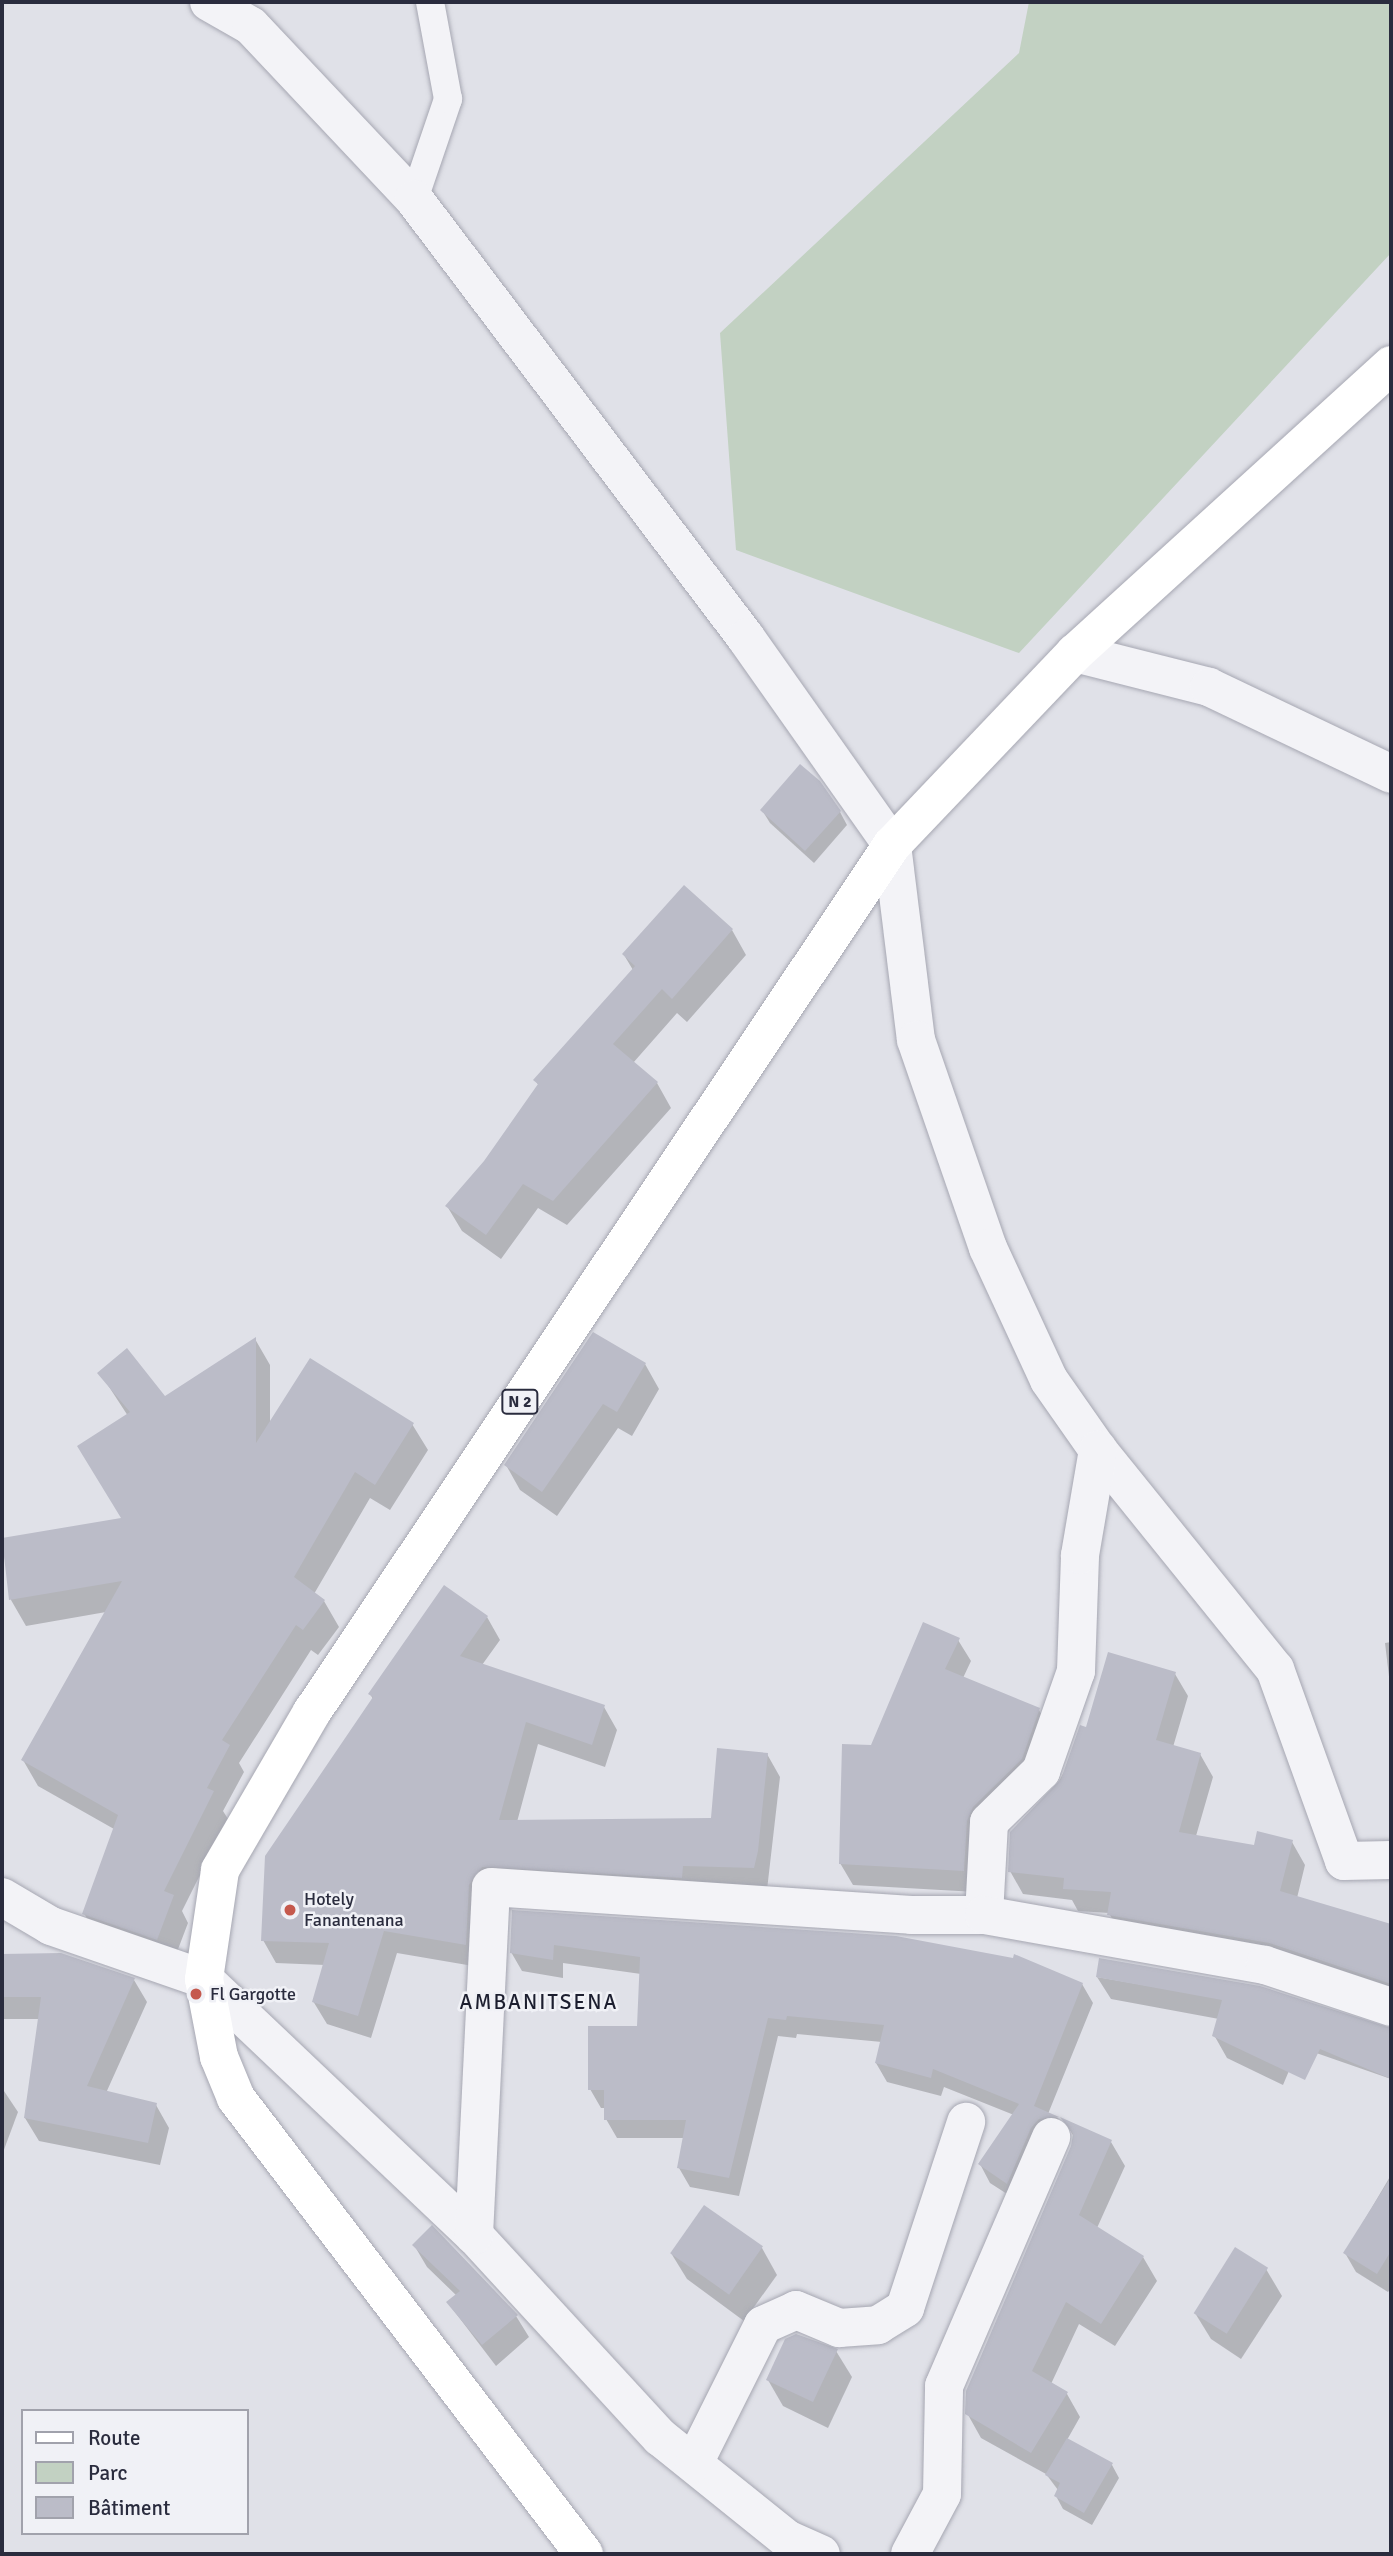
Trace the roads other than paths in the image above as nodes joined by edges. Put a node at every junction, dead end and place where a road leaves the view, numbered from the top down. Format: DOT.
graph roads {
  1 [pos="209,2"];
  2 [pos="430,2"];
  3 [pos="414,199"];
  4 [pos="1391,365"];
  5 [pos="1074,653"];
  6 [pos="1391,774"];
  7 [pos="892,845"];
  8 [pos="1098,1450"];
  9 [pos="1391,1860"];
  10 [pos="2,1897"];
  11 [pos="984,1915"];
  12 [pos="204,1979"];
  13 [pos="1391,2007"];
  14 [pos="966,2122"];
  15 [pos="1051,2137"];
  16 [pos="474,2235"];
  17 [pos="694,2463"];
  18 [pos="584,2554"];
  19 [pos="821,2554"];
  20 [pos="911,2554"];
  1 -- 3 [label="street"];
  2 -- 3 [label="lane"];
  3 -- 7 [label="street"];
  4 -- 5 [label="main road, N 2"];
  5 -- 6 [label="street"];
  5 -- 7 [label="main road, N 2"];
  7 -- 8 [label="street"];
  7 -- 12 [label="main road, N 2"];
  8 -- 9 [label="street"];
  8 -- 11 [label="street"];
  10 -- 12 [label="street"];
  11 -- 13 [label="street"];
  11 -- 16 [label="street"];
  12 -- 16 [label="street"];
  12 -- 18 [label="main road, N 2"];
  14 -- 17 [label="street"];
  15 -- 20 [label="street"];
  16 -- 17 [label="street"];
  17 -- 19 [label="street"];
}
